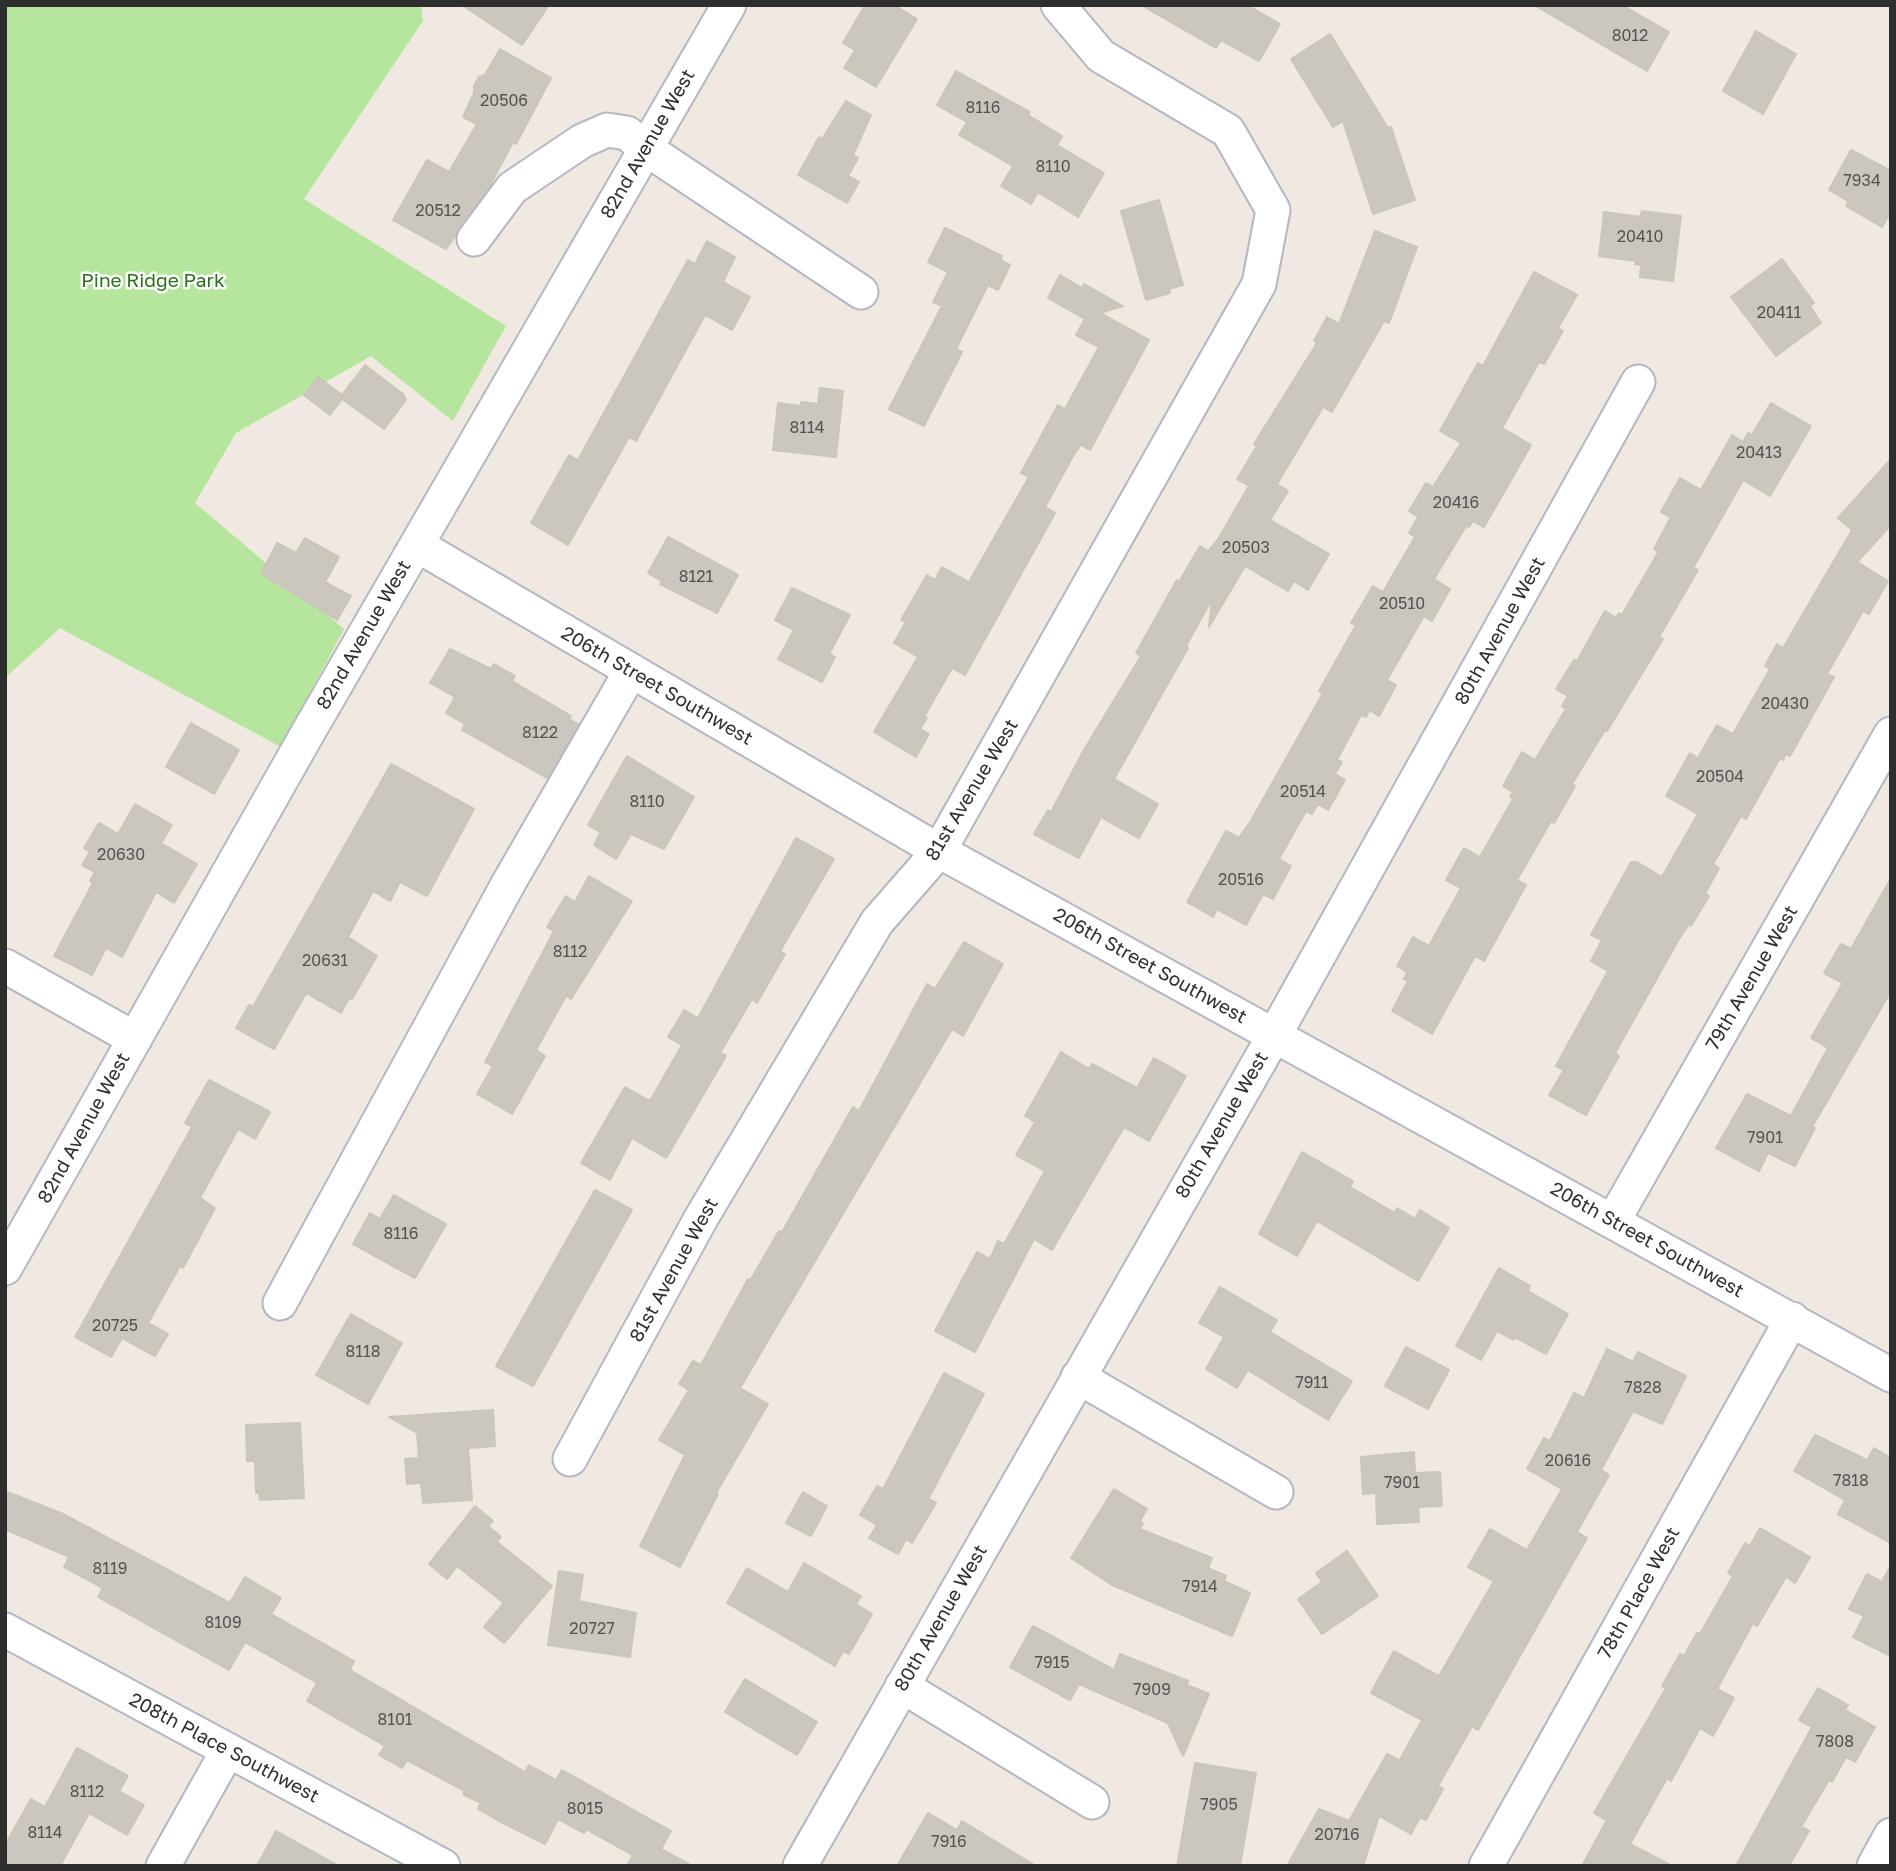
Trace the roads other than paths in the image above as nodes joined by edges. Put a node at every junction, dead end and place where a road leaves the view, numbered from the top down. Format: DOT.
graph roads {
  1 [pos="729,5"];
  2 [pos="1058,5"];
  3 [pos="645,148"];
  4 [pos="474,239"];
  5 [pos="861,292"];
  6 [pos="1639,382"];
  7 [pos="417,545"];
  8 [pos="631,671"];
  9 [pos="1891,734"];
  10 [pos="939,851"];
  11 [pos="5,966"];
  12 [pos="1275,1034"];
  13 [pos="135,1039"];
  14 [pos="1613,1221"];
  15 [pos="5,1268"];
  16 [pos="279,1303"];
  17 [pos="1792,1319"];
  18 [pos="1891,1375"];
  19 [pos="1077,1377"];
  20 [pos="570,1459"];
  21 [pos="1276,1492"];
  22 [pos="5,1630"];
  23 [pos="902,1686"];
  24 [pos="229,1750"];
  25 [pos="1092,1802"];
  26 [pos="1891,1835"];
  27 [pos="393,1854"];
  28 [pos="163,1866"];
  29 [pos="443,1866"];
  30 [pos="800,1866"];
  31 [pos="1486,1866"];
  32 [pos="1874,1866"];
  1 -- 3 [label="street, 82nd Avenue West"];
  2 -- 10 [label="street, 81st Avenue West"];
  3 -- 4 [label="street"];
  3 -- 5 [label="street"];
  3 -- 7 [label="street, 82nd Avenue West"];
  6 -- 12 [label="street, 80th Avenue West"];
  7 -- 8 [label="street, 206th Street Southwest"];
  7 -- 13 [label="street, 82nd Avenue West"];
  8 -- 10 [label="street, 206th Street Southwest"];
  8 -- 16 [label="street"];
  9 -- 14 [label="street, 79th Avenue West"];
  10 -- 12 [label="street, 206th Street Southwest"];
  10 -- 20 [label="street, 81st Avenue West"];
  11 -- 13 [label="street"];
  12 -- 14 [label="street, 206th Street Southwest"];
  12 -- 19 [label="street, 80th Avenue West"];
  13 -- 15 [label="street, 82nd Avenue West"];
  14 -- 17 [label="street, 206th Street Southwest"];
  17 -- 18 [label="street, 206th Street Southwest"];
  17 -- 31 [label="street, 78th Place West"];
  19 -- 21 [label="street"];
  19 -- 23 [label="street, 80th Avenue West"];
  22 -- 24 [label="street, 208th Place Southwest"];
  23 -- 25 [label="street"];
  23 -- 30 [label="street, 80th Avenue West"];
  24 -- 27 [label="street, 208th Place Southwest"];
  24 -- 28 [label="street"];
  26 -- 32 [label="street"];
  27 -- 29 [label="street, 208th Place Southwest"];
}
